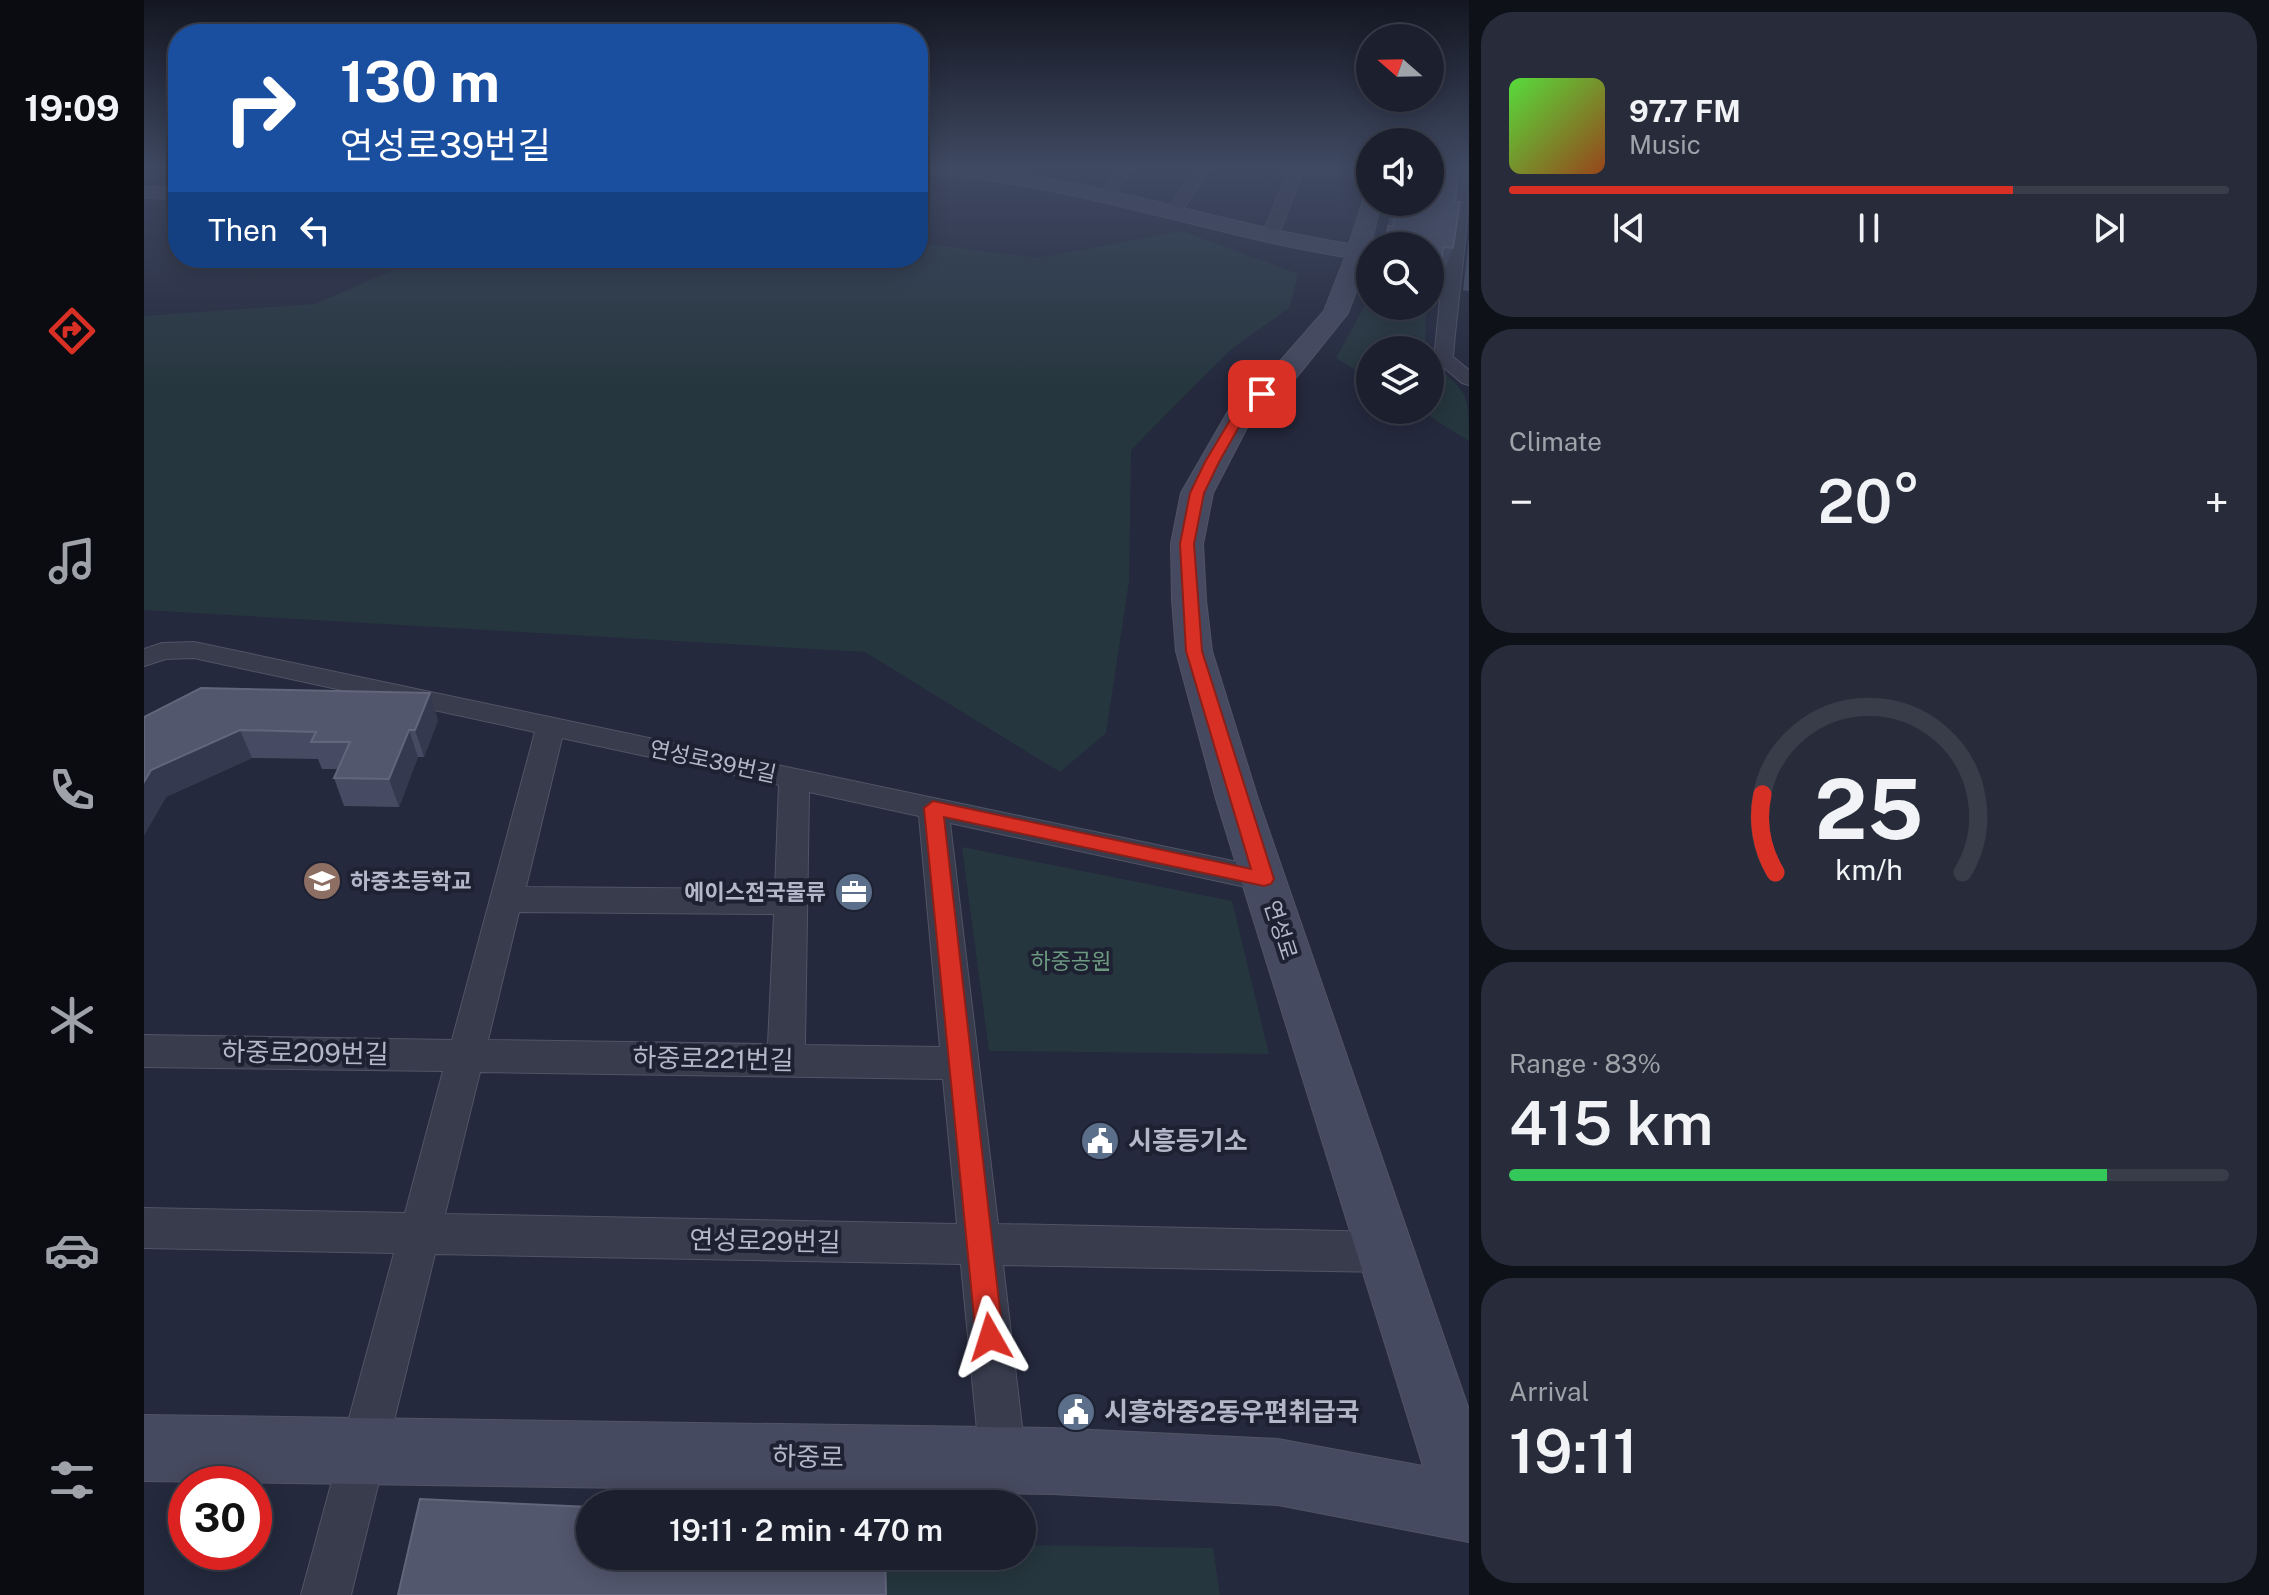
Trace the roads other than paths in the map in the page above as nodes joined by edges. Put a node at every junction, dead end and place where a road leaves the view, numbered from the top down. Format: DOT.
graph roads {
  1 [pos="1283,240"];
  2 [pos="1463,240"];
  3 [pos="1356,253"];
  4 [pos="1356,269"];
  5 [pos="1460,271"];
  6 [pos="1469,379"];
  7 [pos="153,654"];
  8 [pos="551,726"];
  9 [pos="794,778"];
  10 [pos="933,808"];
  11 [pos="1264,879"];
  12 [pos="507,899"];
  13 [pos="791,902"];
  14 [pos="144,1051"];
  15 [pos="466,1055"];
  16 [pos="786,1060"];
  17 [pos="960,1063"];
  18 [pos="144,1228"];
  19 [pos="419,1234"];
  20 [pos="980,1245"];
  21 [pos="1386,1252"];
  22 [pos="144,1448"];
  23 [pos="363,1449"];
  24 [pos="1003,1461"];
  25 [pos="1469,1508"];
  26 [pos="326,1595"];
  1 -- 3 [label="street"];
  2 -- 5 [label="street"];
  4 -- 11 [label="street, 연성로"];
  5 -- 6 [label="street"];
  7 -- 8 [label="street, 연성로39번길"];
  8 -- 9 [label="street, 연성로39번길"];
  8 -- 12 [label="street"];
  9 -- 10 [label="street, 연성로39번길"];
  9 -- 13 [label="street"];
  10 -- 11 [label="street, 연성로39번길"];
  10 -- 17 [label="street"];
  11 -- 21 [label="street, 연성로"];
  12 -- 13 [label="street"];
  12 -- 15 [label="street"];
  13 -- 16 [label="street"];
  14 -- 15 [label="street, 하중로209번길"];
  15 -- 16 [label="street, 하중로221번길"];
  15 -- 19 [label="street"];
  16 -- 17 [label="street, 하중로221번길"];
  17 -- 20 [label="street"];
  18 -- 19 [label="street, 연성로29번길"];
  19 -- 20 [label="street, 연성로29번길"];
  19 -- 23 [label="street"];
  20 -- 21 [label="street, 연성로29번길"];
  20 -- 24 [label="street"];
  21 -- 25 [label="street, 연성로"];
  22 -- 23 [label="street, 하중로"];
  23 -- 24 [label="street, 하중로"];
  23 -- 26 [label="street"];
  24 -- 25 [label="street, 하중로"];
}
